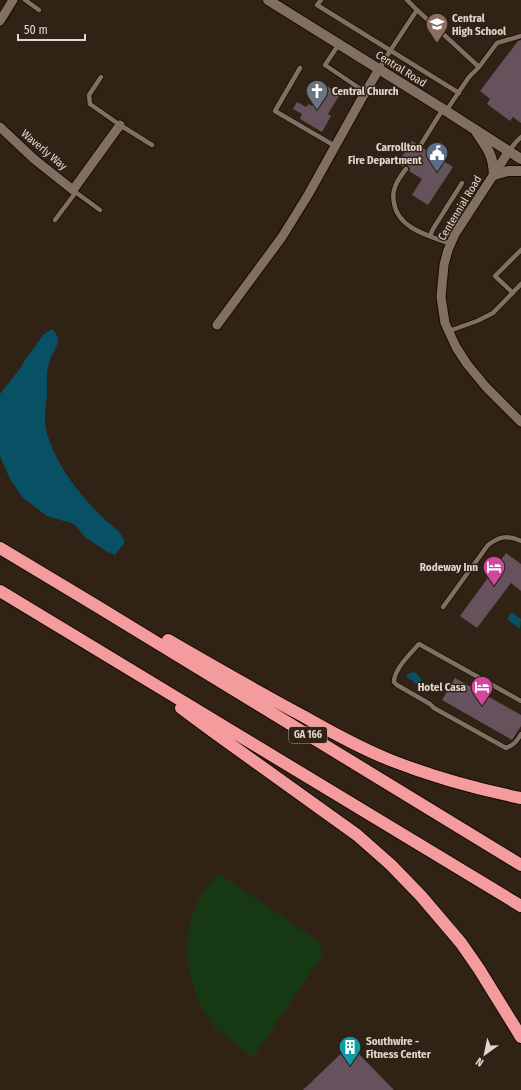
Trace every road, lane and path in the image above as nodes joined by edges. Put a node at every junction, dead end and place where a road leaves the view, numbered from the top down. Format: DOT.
graph roads {
  1 [pos="13,0"];
  2 [pos="25,0"];
  3 [pos="268,0"];
  4 [pos="321,0"];
  5 [pos="407,0"];
  6 [pos="39,10"];
  7 [pos="417,10"];
  8 [pos="0,21"];
  9 [pos="521,36"];
  10 [pos="339,44"];
  11 [pos="390,50"];
  12 [pos="478,67"];
  13 [pos="300,68"];
  14 [pos="379,69"];
  15 [pos="101,77"];
  16 [pos="365,92"];
  17 [pos="459,93"];
  18 [pos="445,110"];
  19 [pos="120,125"];
  20 [pos="0,127"];
  21 [pos="474,129"];
  22 [pos="521,137"];
  23 [pos="152,145"];
  24 [pos="335,146"];
  25 [pos="420,146"];
  26 [pos="509,151"];
  27 [pos="521,160"];
  28 [pos="406,169"];
  29 [pos="521,171"];
  30 [pos="494,175"];
  31 [pos="462,183"];
  32 [pos="75,191"];
  33 [pos="100,210"];
  34 [pos="55,220"];
  35 [pos="430,236"];
  36 [pos="451,244"];
  37 [pos="521,250"];
  38 [pos="521,284"];
  39 [pos="513,293"];
  40 [pos="217,325"];
  41 [pos="449,331"];
  42 [pos="521,422"];
  43 [pos="521,541"];
  44 [pos="0,548"];
  45 [pos="0,591"];
  46 [pos="95,605"];
  47 [pos="443,607"];
  48 [pos="140,676"];
  49 [pos="521,701"];
  50 [pos="521,734"];
  51 [pos="521,798"];
  52 [pos="521,865"];
  53 [pos="521,906"];
  54 [pos="521,1037"];
  1 -- 8 [label="street"];
  2 -- 6 [label="lane"];
  3 -- 10 [label="street, Central Road"];
  4 -- 11 [label="lane"];
  5 -- 7 [label="lane"];
  7 -- 11 [label="lane"];
  7 -- 12 [label="lane"];
  9 -- 12 [label="lane"];
  10 -- 14 [label="street, Central Road"];
  10 -- 16 [label="lane"];
  11 -- 14 [label="lane"];
  11 -- 17 [label="lane"];
  12 -- 17 [label="lane"];
  13 -- 24 [label="lane"];
  14 -- 16 [label="street"];
  14 -- 18 [label="street, Central Road"];
  15 -- 19 [label="lane"];
  16 -- 24 [label="street"];
  17 -- 18 [label="lane"];
  18 -- 21 [label="street, Central Road"];
  18 -- 25 [label="lane"];
  19 -- 23 [label="lane"];
  19 -- 32 [label="street"];
  20 -- 32 [label="street, Waverly Way"];
  21 -- 26 [label="street, Central Road"];
  21 -- 30 [label="street"];
  22 -- 26 [label="lane"];
  24 -- 40 [label="street"];
  26 -- 27 [label="street, Central Road"];
  26 -- 30 [label="street, Centennial Road"];
  28 -- 35 [label="lane"];
  29 -- 30 [label="street"];
  30 -- 36 [label="street, Centennial Road"];
  31 -- 35 [label="lane"];
  32 -- 33 [label="lane"];
  32 -- 34 [label="lane"];
  35 -- 36 [label="lane"];
  36 -- 41 [label="street, Centennial Road"];
  37 -- 39 [label="lane"];
  38 -- 39 [label="lane"];
  39 -- 41 [label="lane"];
  41 -- 42 [label="street, Centennial Road"];
  43 -- 47 [label="lane"];
  44 -- 46 [label="highway"];
  45 -- 48 [label="highway"];
  46 -- 51 [label="highway"];
  46 -- 52 [label="highway, GA 166"];
  48 -- 53 [label="highway"];
  48 -- 54 [label="highway"];
  49 -- 50 [label="lane"];
}
